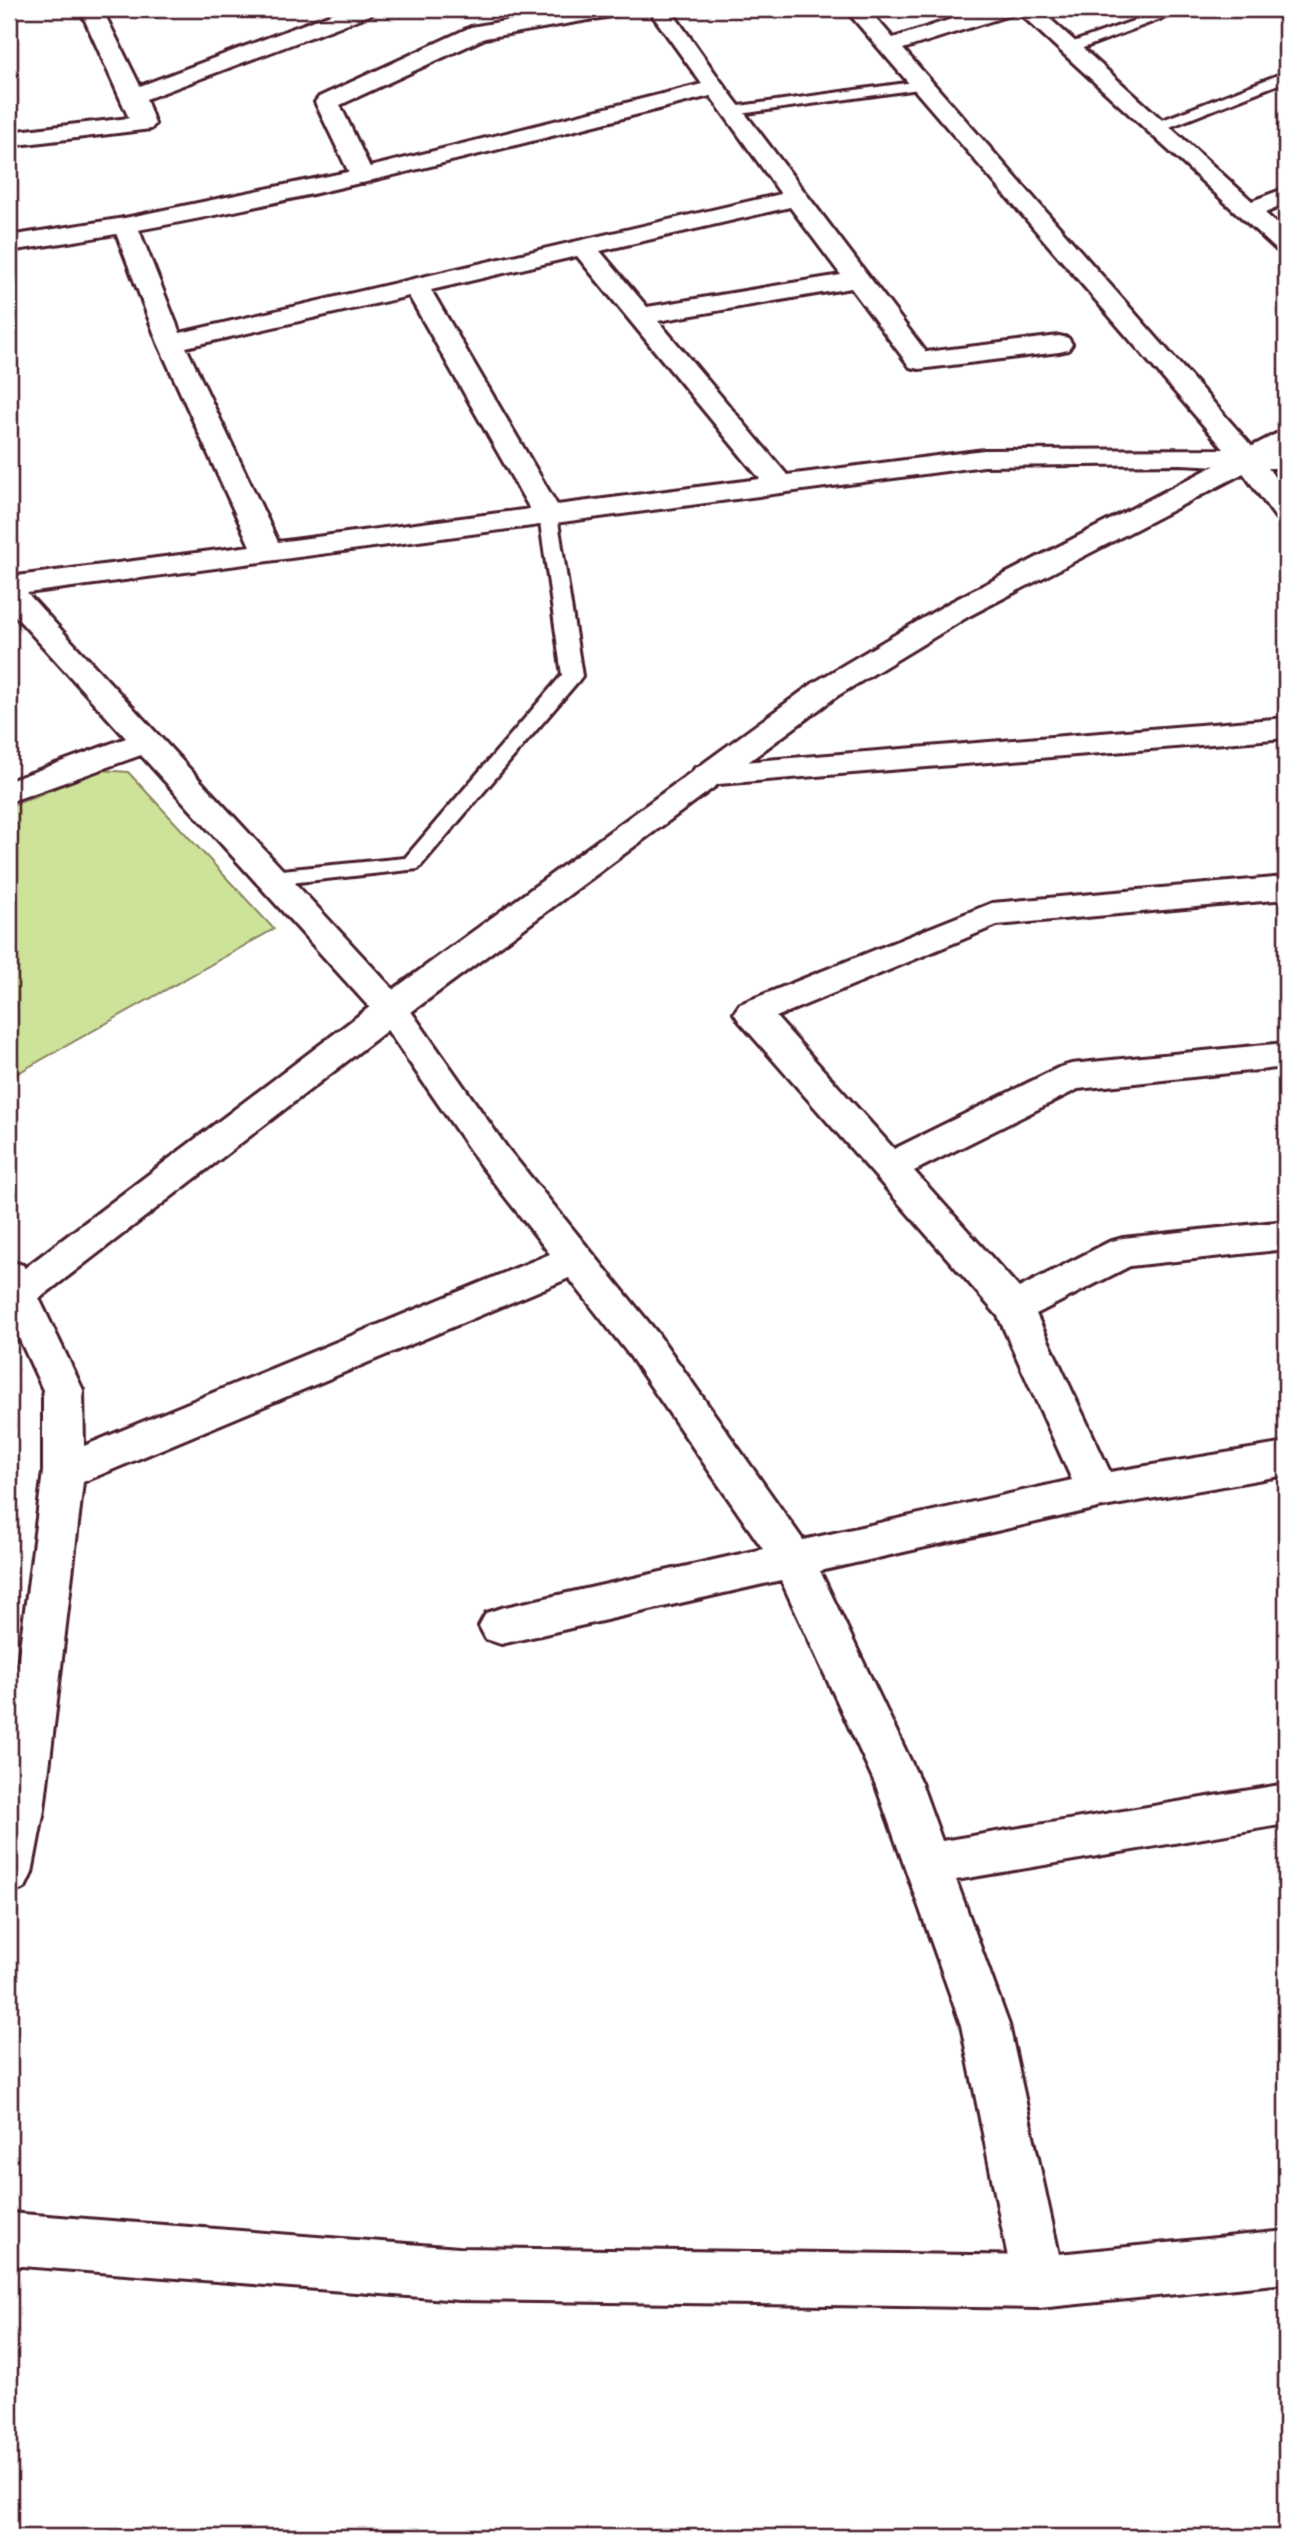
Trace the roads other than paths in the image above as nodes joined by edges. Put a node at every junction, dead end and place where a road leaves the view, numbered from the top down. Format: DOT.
graph roads {
  1 [pos="91,9"];
  2 [pos="611,9"];
  3 [pos="659,9"];
  4 [pos="856,9"];
  5 [pos="1005,9"];
  6 [pos="1026,9"];
  7 [pos="1180,9"];
  8 [pos="358,10"];
  9 [pos="888,47"];
  10 [pos="1070,48"];
  11 [pos="1286,76"];
  12 [pos="921,85"];
  13 [pos="714,88"];
  14 [pos="133,96"];
  15 [pos="732,111"];
  16 [pos="1157,127"];
  17 [pos="9,139"];
  18 [pos="362,176"];
  19 [pos="1286,195"];
  20 [pos="796,198"];
  21 [pos="1249,211"];
  22 [pos="125,225"];
  23 [pos="9,244"];
  24 [pos="1286,244"];
  25 [pos="583,247"];
  26 [pos="856,280"];
  27 [pos="416,286"];
  28 [pos="640,316"];
  29 [pos="172,343"];
  30 [pos="1059,344"];
  31 [pos="1286,440"];
  32 [pos="1248,460"];
  33 [pos="1286,460"];
  34 [pos="780,485"];
  35 [pos="1286,512"];
  36 [pos="548,515"];
  37 [pos="268,552"];
  38 [pos="9,589"];
  39 [pos="1286,728"];
  40 [pos="146,742"];
  41 [pos="706,775"];
  42 [pos="9,792"];
  43 [pos="271,877"];
  44 [pos="1286,888"];
  45 [pos="391,1009"];
  46 [pos="1286,1055"];
  47 [pos="889,1167"];
  48 [pos="1286,1235"];
  49 [pos="576,1259"];
  50 [pos="12,1290"];
  51 [pos="1014,1308"];
  52 [pos="1286,1459"];
  53 [pos="64,1472"];
  54 [pos="1098,1491"];
  55 [pos="792,1558"];
  56 [pos="501,1626"];
  57 [pos="1286,1804"];
  58 [pos="927,1864"];
  59 [pos="9,1873"];
  60 [pos="9,2239"];
  61 [pos="1286,2256"];
  62 [pos="1039,2282"];
  1 -- 14 [label="street"];
  2 -- 18 [label="street"];
  3 -- 13 [label="street"];
  4 -- 9 [label="street"];
  5 -- 9 [label="street"];
  6 -- 10 [label="street"];
  7 -- 10 [label="lane"];
  8 -- 14 [label="street"];
  9 -- 12 [label="street"];
  10 -- 16 [label="street"];
  11 -- 16 [label="lane"];
  12 -- 15 [label="lane"];
  12 -- 32 [label="street"];
  13 -- 15 [label="street"];
  13 -- 18 [label="street"];
  14 -- 17 [label="street"];
  15 -- 20 [label="street"];
  16 -- 21 [label="street"];
  18 -- 22 [label="street"];
  19 -- 21 [label="street"];
  20 -- 25 [label="street"];
  20 -- 26 [label="street"];
  21 -- 24 [label="street"];
  22 -- 23 [label="street"];
  22 -- 29 [label="street"];
  25 -- 27 [label="street"];
  25 -- 28 [label="street"];
  26 -- 28 [label="street"];
  26 -- 30 [label="street"];
  27 -- 29 [label="street"];
  27 -- 36 [label="street"];
  28 -- 34 [label="street"];
  29 -- 37 [label="street"];
  31 -- 32 [label="street"];
  32 -- 33 [label="street"];
  32 -- 34 [label="street"];
  32 -- 35 [label="street"];
  32 -- 41 [label="street"];
  34 -- 36 [label="street"];
  36 -- 37 [label="street"];
  36 -- 43 [label="lane"];
  37 -- 38 [label="street"];
  38 -- 40 [label="street"];
  39 -- 41 [label="street"];
  40 -- 42 [label="street"];
  40 -- 43 [label="street"];
  41 -- 45 [label="street"];
  43 -- 45 [label="street"];
  44 -- 47 [label="street"];
  45 -- 49 [label="street"];
  45 -- 50 [label="street"];
  46 -- 47 [label="street"];
  47 -- 51 [label="street"];
  48 -- 51 [label="street"];
  49 -- 53 [label="street"];
  49 -- 55 [label="street"];
  50 -- 53 [label="street"];
  51 -- 54 [label="street"];
  52 -- 54 [label="street"];
  53 -- 59 [label="street"];
  54 -- 55 [label="street"];
  55 -- 56 [label="street"];
  55 -- 58 [label="street"];
  57 -- 58 [label="street"];
  58 -- 62 [label="street"];
  60 -- 62 [label="street"];
  61 -- 62 [label="street"];
}
